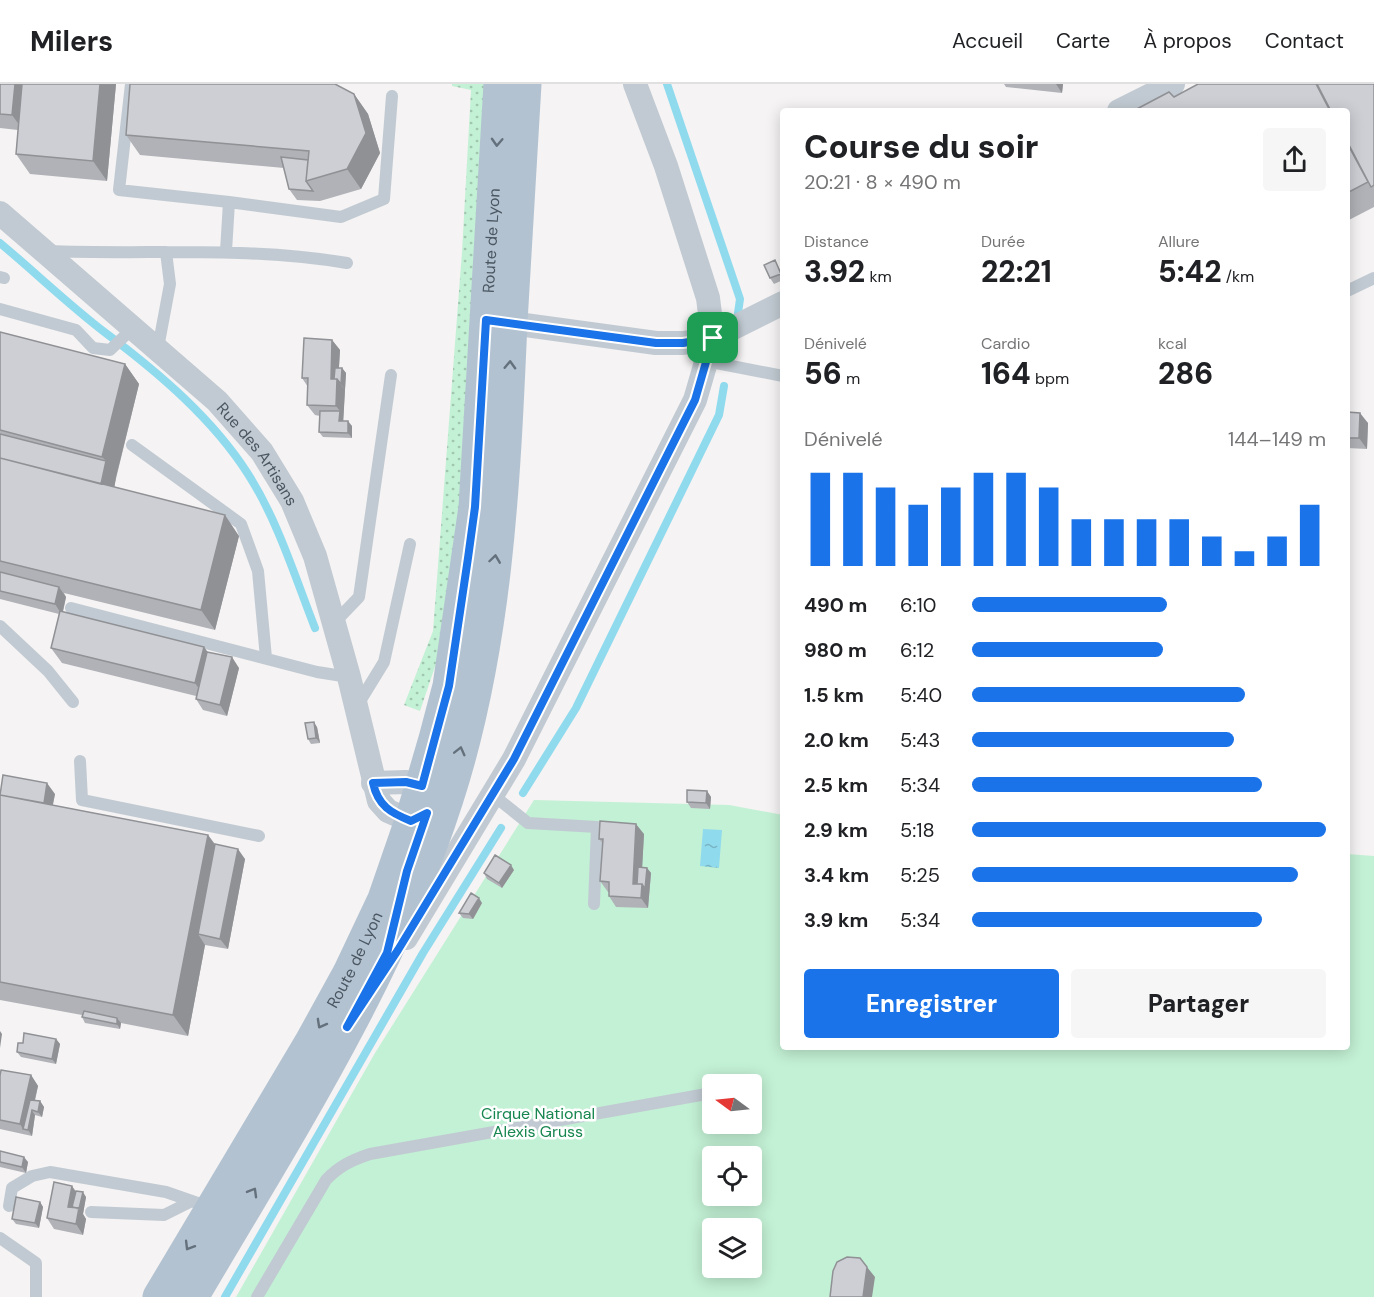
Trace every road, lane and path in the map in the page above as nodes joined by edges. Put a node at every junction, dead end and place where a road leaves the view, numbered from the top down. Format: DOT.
graph roads {
  1 [pos="130,84"];
  2 [pos="500,84"];
  3 [pos="525,84"];
  4 [pos="634,84"];
  5 [pos="1173,84"];
  6 [pos="392,96"];
  7 [pos="1125,108"];
  8 [pos="229,202"];
  9 [pos="0,213"];
  10 [pos="43,251"];
  11 [pos="226,251"];
  12 [pos="166,252"];
  13 [pos="348,263"];
  14 [pos="1374,278"];
  15 [pos="1350,290"];
  16 [pos="780,304"];
  17 [pos="0,309"];
  18 [pos="499,322"];
  19 [pos="133,328"];
  20 [pos="713,338"];
  21 [pos="158,348"];
  22 [pos="706,361"];
  23 [pos="391,375"];
  24 [pos="780,375"];
  25 [pos="132,445"];
  26 [pos="410,544"];
  27 [pos="70,608"];
  28 [pos="334,623"];
  29 [pos="0,626"];
  30 [pos="266,658"];
  31 [pos="349,677"];
  32 [pos="73,702"];
  33 [pos="356,708"];
  34 [pos="80,761"];
  35 [pos="373,783"];
  36 [pos="493,795"];
  37 [pos="427,805"];
  38 [pos="259,836"];
  39 [pos="594,904"];
  40 [pos="347,1027"];
  41 [pos="702,1095"];
  42 [pos="202,1205"];
  43 [pos="9,1206"];
  44 [pos="91,1212"];
  45 [pos="0,1238"];
  46 [pos="36,1297"];
  47 [pos="159,1297"];
  48 [pos="192,1297"];
  49 [pos="257,1297"];
  1 -- 8 [label="lane"];
  2 -- 18 [label="main road, Route de Lyon, one-way"];
  3 -- 18 [label="main road, Route de Lyon"];
  4 -- 20 [label="street"];
  5 -- 7 [label="street"];
  6 -- 8 [label="lane"];
  8 -- 11 [label="lane"];
  9 -- 10 [label="street, Rue des Artisans"];
  10 -- 12 [label="lane"];
  10 -- 19 [label="street, Rue des Artisans"];
  11 -- 12 [label="lane"];
  11 -- 13 [label="lane"];
  12 -- 21 [label="lane"];
  14 -- 15 [label="lane"];
  16 -- 20 [label="street"];
  17 -- 19 [label="lane"];
  18 -- 20 [label="street"];
  18 -- 37 [label="main road, Route de Lyon"];
  19 -- 21 [label="street, Rue des Artisans"];
  20 -- 22 [label="street"];
  21 -- 28 [label="street, Rue des Artisans"];
  22 -- 24 [label="lane"];
  22 -- 36 [label="street"];
  23 -- 28 [label="lane"];
  25 -- 30 [label="lane"];
  26 -- 33 [label="lane"];
  27 -- 30 [label="lane"];
  28 -- 31 [label="street, Rue des Artisans"];
  29 -- 32 [label="lane"];
  30 -- 31 [label="lane"];
  31 -- 33 [label="street, Rue des Artisans"];
  33 -- 35 [label="street, Rue des Artisans"];
  34 -- 38 [label="lane"];
  35 -- 37 [label="street"];
  35 -- 37 [label="street, Rue des Artisans"];
  36 -- 39 [label="lane"];
  36 -- 40 [label="street"];
  37 -- 40 [label="main road, Route de Lyon"];
  37 -- 42 [label="main road, Route de Lyon, one-way"];
  48 -- 40 [label="main road, Route de Lyon, one-way"];
  41 -- 49 [label="lane"];
  42 -- 43 [label="lane"];
  42 -- 44 [label="lane"];
  42 -- 47 [label="main road, Route de Lyon, one-way"];
  45 -- 46 [label="lane"];
}
